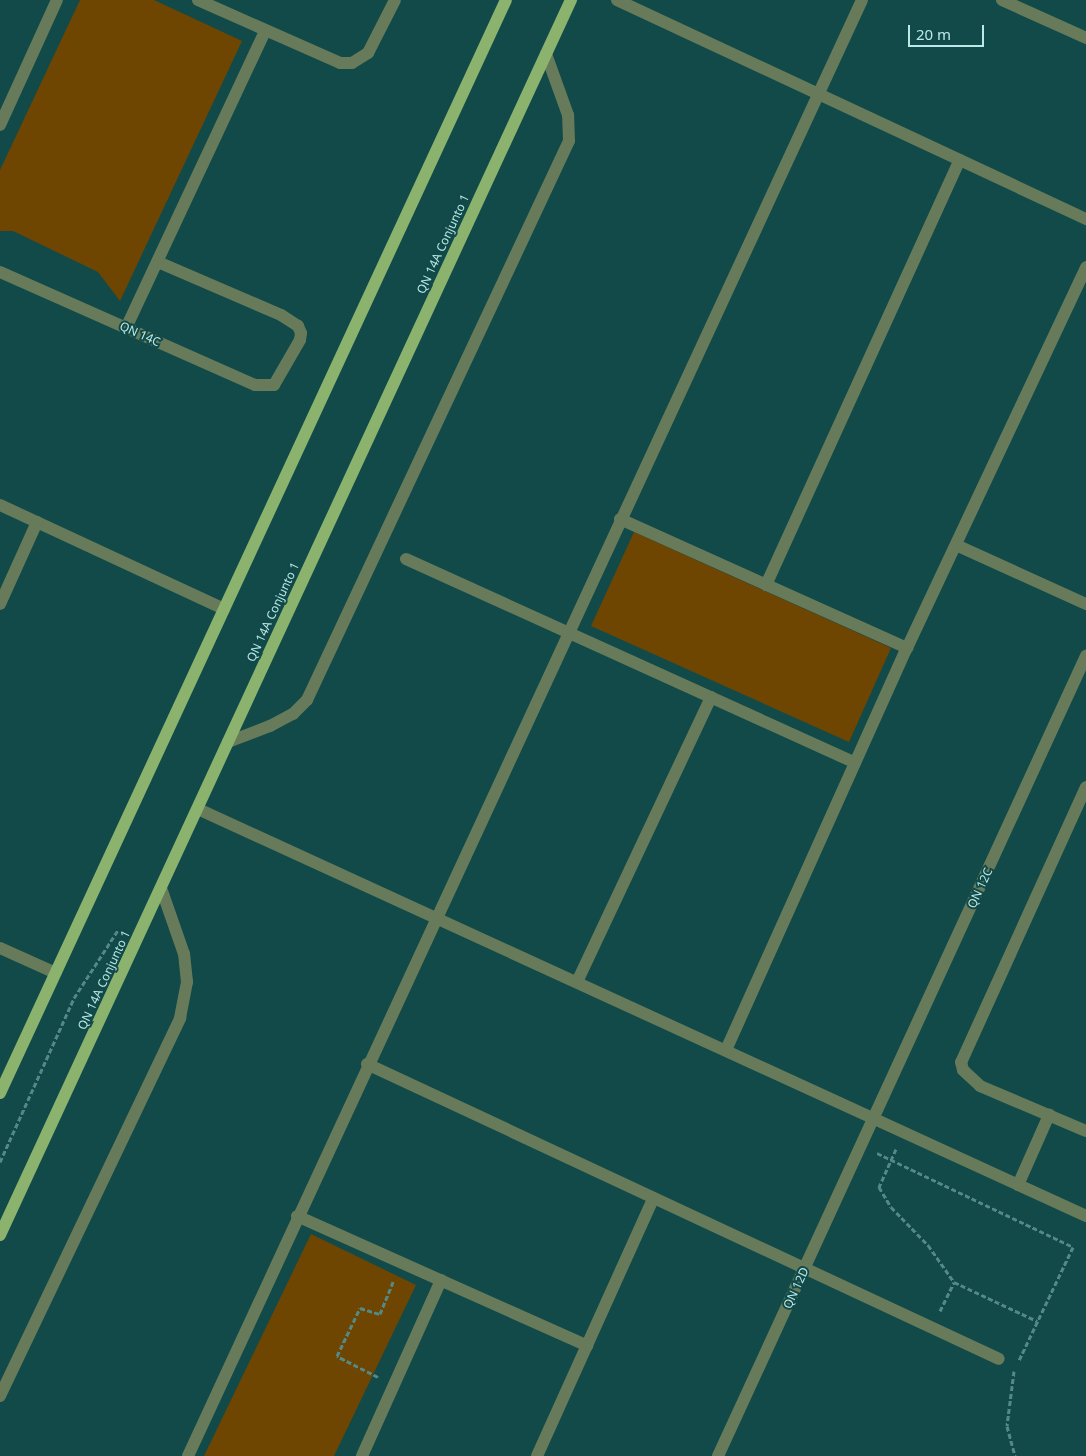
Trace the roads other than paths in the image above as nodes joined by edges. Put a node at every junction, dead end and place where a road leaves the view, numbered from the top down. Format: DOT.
graph roads {
  1 [pos="57,0"];
  2 [pos="198,0"];
  3 [pos="395,0"];
  4 [pos="506,0"];
  5 [pos="571,0"];
  6 [pos="617,0"];
  7 [pos="862,0"];
  8 [pos="1002,0"];
  9 [pos="265,31"];
  10 [pos="1086,38"];
  11 [pos="546,54"];
  12 [pos="819,93"];
  13 [pos="0,126"];
  14 [pos="960,160"];
  15 [pos="1086,219"];
  16 [pos="158,262"];
  17 [pos="1086,268"];
  18 [pos="0,272"];
  19 [pos="126,328"];
  20 [pos="0,505"];
  21 [pos="620,519"];
  22 [pos="37,522"];
  23 [pos="956,545"];
  24 [pos="406,559"];
  25 [pos="766,585"];
  26 [pos="0,604"];
  27 [pos="1086,604"];
  28 [pos="224,609"];
  29 [pos="568,633"];
  30 [pos="907,648"];
  31 [pos="1086,656"];
  32 [pos="711,697"];
  33 [pos="228,742"];
  34 [pos="855,763"];
  35 [pos="1086,787"];
  36 [pos="198,809"];
  37 [pos="162,891"];
  38 [pos="435,918"];
  39 [pos="0,948"];
  40 [pos="56,973"];
  41 [pos="577,982"];
  42 [pos="726,1050"];
  43 [pos="367,1064"];
  44 [pos="0,1093"];
  45 [pos="1048,1115"];
  46 [pos="874,1119"];
  47 [pos="1086,1131"];
  48 [pos="1018,1185"];
  49 [pos="653,1199"];
  50 [pos="5,1216"];
  51 [pos="297,1216"];
  52 [pos="1086,1216"];
  53 [pos="0,1235"];
  54 [pos="804,1269"];
  55 [pos="442,1280"];
  56 [pos="587,1346"];
  57 [pos="999,1359"];
  58 [pos="0,1396"];
  59 [pos="188,1456"];
  60 [pos="362,1456"];
  61 [pos="537,1456"];
  62 [pos="718,1456"];
  1 -- 13 [label="street"];
  2 -- 9 [label="street"];
  3 -- 9 [label="street"];
  4 -- 28 [label="main road"];
  5 -- 11 [label="main road, QN 14A Conjunto 1"];
  6 -- 12 [label="street"];
  7 -- 12 [label="street"];
  8 -- 10 [label="street"];
  9 -- 16 [label="street"];
  11 -- 33 [label="main road, QN 14A Conjunto 1"];
  11 -- 33 [label="street"];
  12 -- 14 [label="street"];
  12 -- 21 [label="street"];
  14 -- 15 [label="street"];
  14 -- 25 [label="street"];
  16 -- 19 [label="street"];
  16 -- 19 [label="street, QN 14C"];
  17 -- 23 [label="street"];
  18 -- 19 [label="street, QN 14C"];
  20 -- 22 [label="street"];
  21 -- 25 [label="street"];
  21 -- 29 [label="street"];
  22 -- 26 [label="street"];
  22 -- 28 [label="street"];
  23 -- 27 [label="street"];
  23 -- 30 [label="street"];
  24 -- 29 [label="street"];
  25 -- 30 [label="street"];
  28 -- 40 [label="main road"];
  29 -- 32 [label="street"];
  29 -- 38 [label="street"];
  30 -- 34 [label="street"];
  31 -- 46 [label="street, QN 12C"];
  32 -- 34 [label="street"];
  32 -- 41 [label="street"];
  33 -- 36 [label="main road, QN 14A Conjunto 1"];
  34 -- 42 [label="street"];
  35 -- 45 [label="street"];
  36 -- 37 [label="main road, QN 14A Conjunto 1"];
  36 -- 38 [label="street"];
  37 -- 50 [label="main road, QN 14A Conjunto 1"];
  37 -- 58 [label="street"];
  38 -- 41 [label="street"];
  38 -- 43 [label="street"];
  39 -- 40 [label="street"];
  40 -- 44 [label="main road"];
  41 -- 42 [label="street"];
  42 -- 46 [label="street"];
  43 -- 49 [label="street"];
  43 -- 51 [label="street"];
  45 -- 47 [label="street"];
  45 -- 48 [label="street"];
  46 -- 48 [label="street"];
  46 -- 54 [label="street, QN 12D"];
  48 -- 52 [label="street"];
  49 -- 54 [label="street"];
  49 -- 56 [label="street"];
  50 -- 53 [label="main road, QN 14A Conjunto 1"];
  51 -- 55 [label="street"];
  51 -- 59 [label="street"];
  54 -- 57 [label="street"];
  54 -- 62 [label="street, QN 12D"];
  55 -- 56 [label="street"];
  55 -- 60 [label="street"];
  56 -- 61 [label="street"];
}
